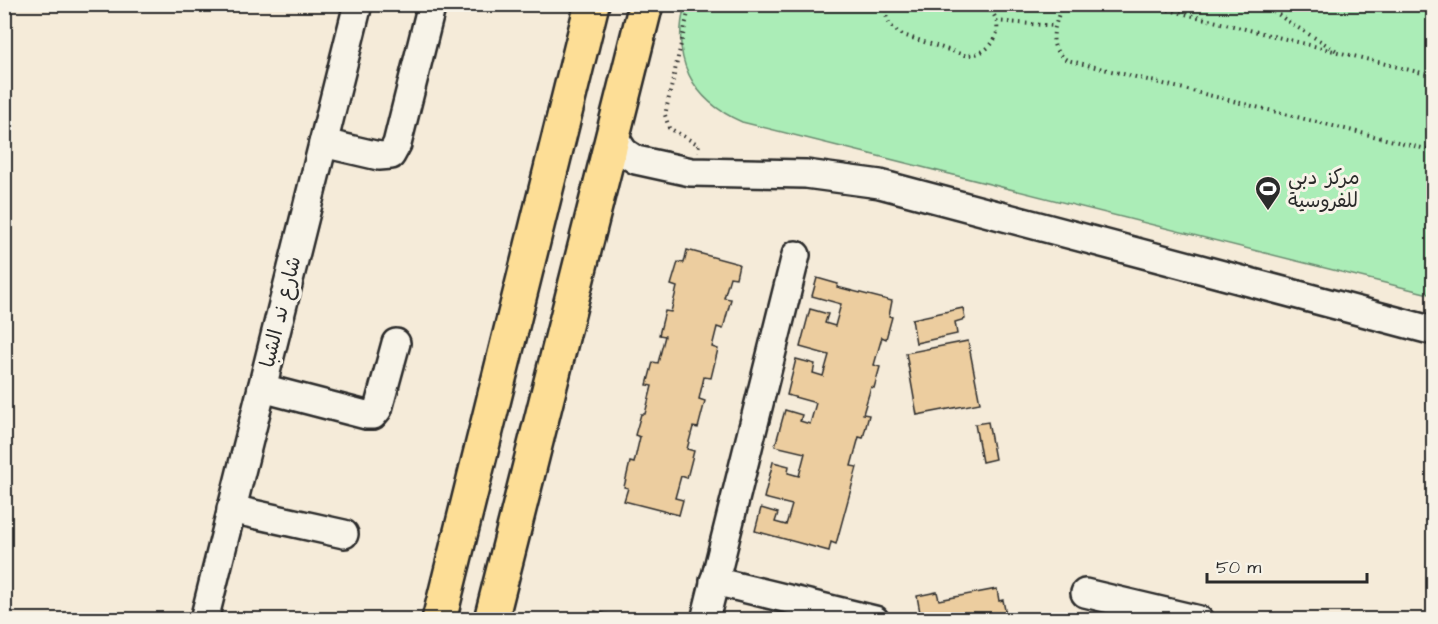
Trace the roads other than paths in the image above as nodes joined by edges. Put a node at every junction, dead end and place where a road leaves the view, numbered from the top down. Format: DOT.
graph roads {
  1 [pos="358,4"];
  2 [pos="432,4"];
  3 [pos="592,4"];
  4 [pos="646,4"];
  5 [pos="614,137"];
  6 [pos="323,143"];
  7 [pos="660,166"];
  8 [pos="602,185"];
  9 [pos="796,255"];
  10 [pos="1434,331"];
  11 [pos="396,343"];
  12 [pos="262,388"];
  13 [pos="231,509"];
  14 [pos="344,534"];
  15 [pos="714,581"];
  16 [pos="1085,593"];
  17 [pos="204,620"];
  18 [pos="439,620"];
  19 [pos="491,620"];
  20 [pos="705,620"];
  21 [pos="875,620"];
  22 [pos="1199,620"];
  1 -- 6 [label="street, شارع ند الشبا"];
  2 -- 6 [label="street"];
  3 -- 18 [label="main road"];
  4 -- 5 [label="main road"];
  5 -- 7 [label="street"];
  5 -- 8 [label="main road"];
  6 -- 12 [label="street, شارع ند الشبا"];
  7 -- 8 [label="street"];
  7 -- 10 [label="street"];
  8 -- 19 [label="main road"];
  9 -- 15 [label="street"];
  11 -- 12 [label="street"];
  12 -- 13 [label="street, شارع ند الشبا"];
  13 -- 14 [label="street"];
  13 -- 17 [label="street, شارع ند الشبا"];
  15 -- 20 [label="street"];
  15 -- 21 [label="street"];
  16 -- 22 [label="street"];
}
